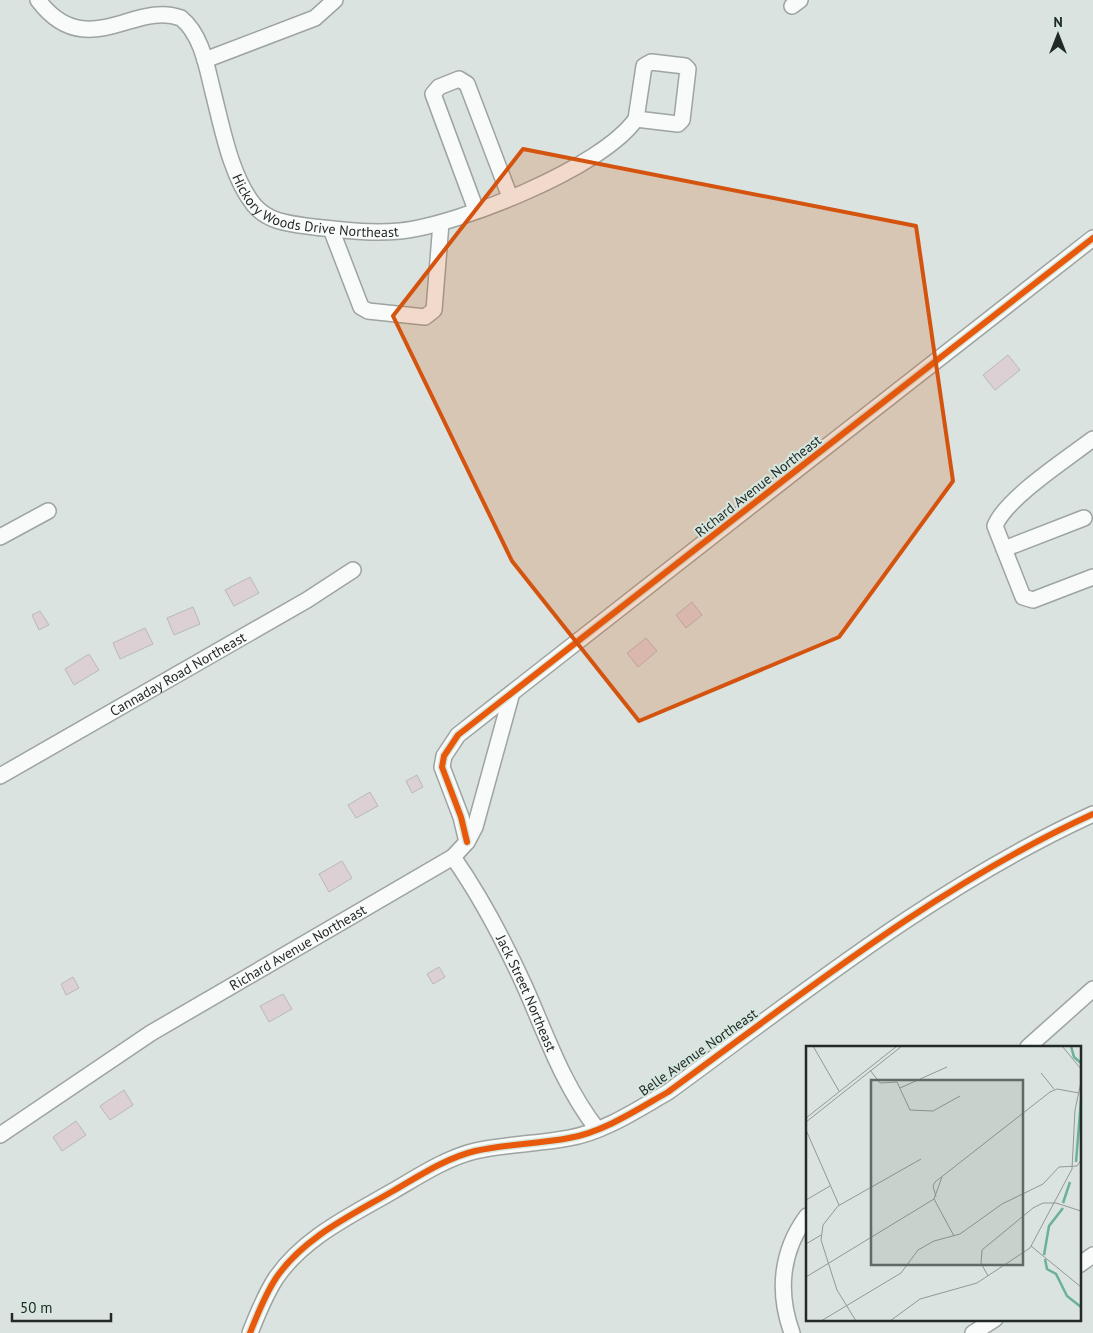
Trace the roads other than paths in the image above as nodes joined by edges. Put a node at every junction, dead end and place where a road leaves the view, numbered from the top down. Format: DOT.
graph roads {
  1 [pos="38,0"];
  2 [pos="335,0"];
  3 [pos="205,60"];
  4 [pos="636,120"];
  5 [pos="510,197"];
  6 [pos="476,210"];
  7 [pos="441,223"];
  8 [pos="331,229"];
  9 [pos="1093,238"];
  10 [pos="1093,439"];
  11 [pos="48,512"];
  12 [pos="1084,518"];
  13 [pos="0,537"];
  14 [pos="1004,549"];
  15 [pos="353,570"];
  16 [pos="1093,577"];
  17 [pos="511,696"];
  18 [pos="0,776"];
  19 [pos="1093,814"];
  20 [pos="467,842"];
  21 [pos="453,858"];
  22 [pos="1093,989"];
  23 [pos="1029,1046"];
  24 [pos="597,1129"];
  25 [pos="0,1136"];
  26 [pos="806,1218"];
  27 [pos="1093,1255"];
  28 [pos="1080,1263"];
  29 [pos="994,1320"];
  30 [pos="250,1333"];
  31 [pos="792,1333"];
  32 [pos="974,1333"];
  1 -- 3 [label="street, Hickory Woods Drive Northeast"];
  2 -- 3 [label="street"];
  3 -- 8 [label="street, Hickory Woods Drive Northeast"];
  4 -- 4 [label="street"];
  4 -- 5 [label="street, Hickory Woods Drive Northeast"];
  5 -- 6 [label="street, Hickory Woods Drive Northeast"];
  5 -- 6 [label="street"];
  6 -- 7 [label="street, Hickory Woods Drive Northeast"];
  7 -- 8 [label="street, Hickory Woods Drive Northeast"];
  7 -- 8 [label="street"];
  9 -- 17 [label="street, Richard Avenue Northeast"];
  10 -- 14 [label="street"];
  11 -- 13 [label="street"];
  12 -- 14 [label="street"];
  14 -- 16 [label="street"];
  15 -- 18 [label="street, Cannaday Road Northeast"];
  17 -- 20 [label="street, Richard Avenue Northeast"];
  17 -- 20 [label="street, Richard Avenue Northeast"];
  19 -- 24 [label="street, Belle Avenue Northeast"];
  20 -- 21 [label="street, Richard Avenue Northeast"];
  21 -- 24 [label="street, Jack Street Northeast"];
  21 -- 25 [label="street, Richard Avenue Northeast"];
  22 -- 23 [label="street"];
  24 -- 30 [label="street, Belle Avenue Northeast"];
  26 -- 31 [label="street"];
  27 -- 28 [label="street"];
  29 -- 32 [label="street"];
}
